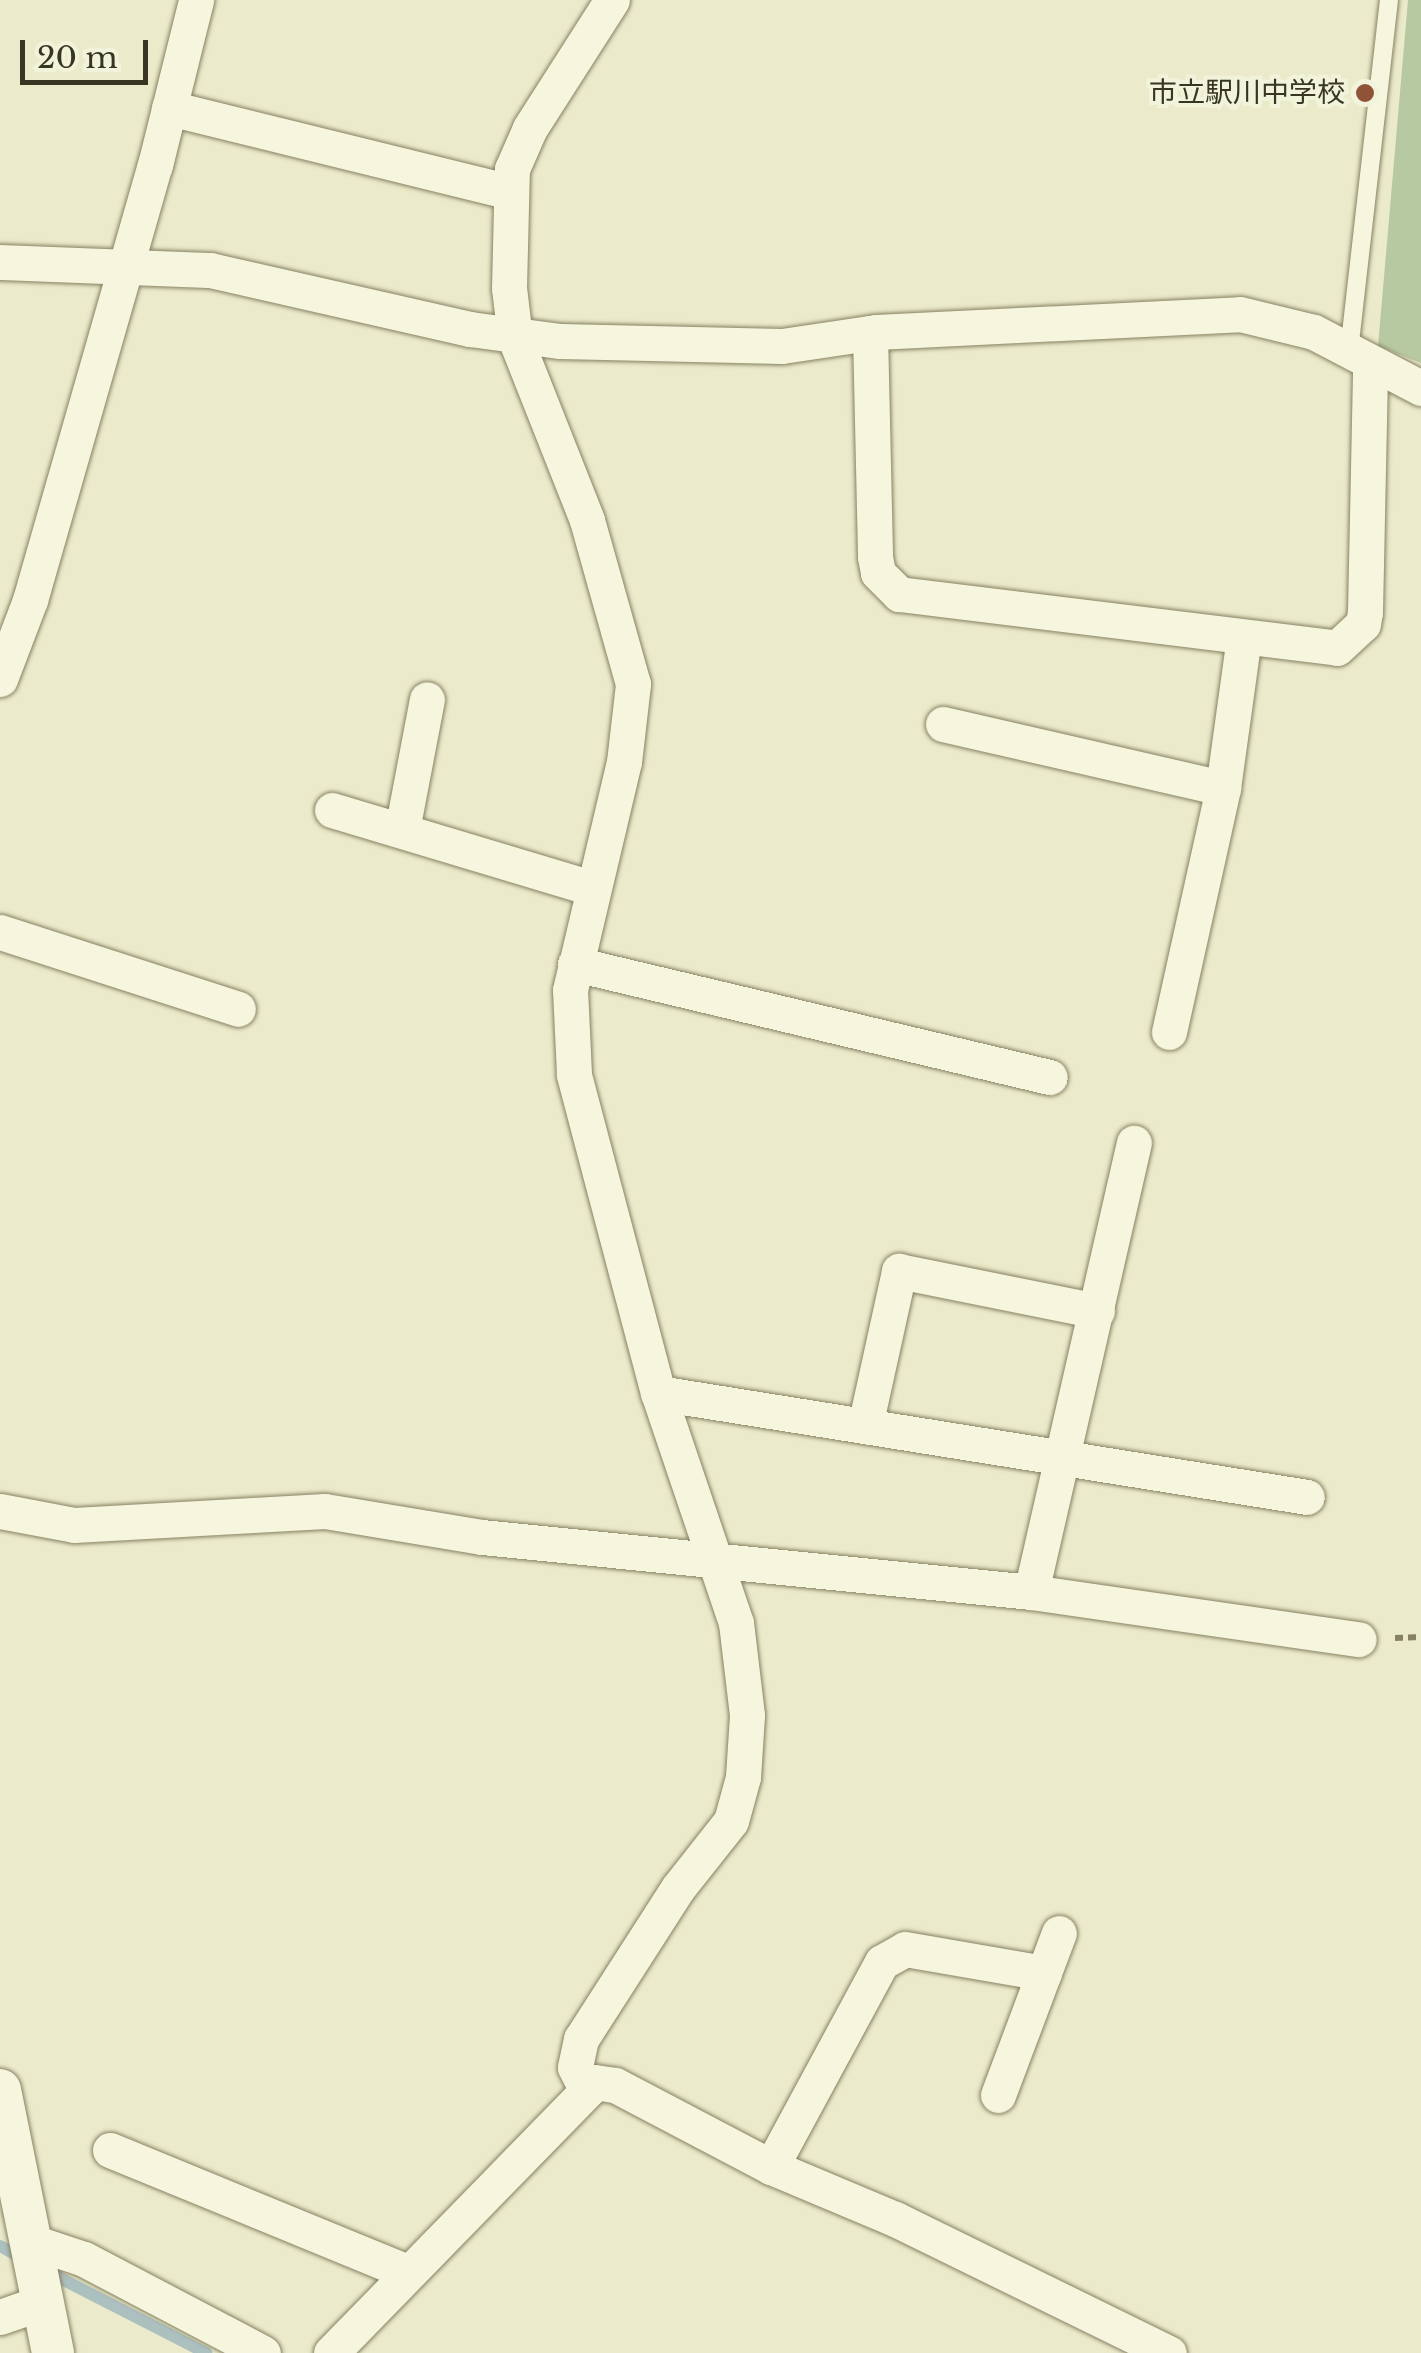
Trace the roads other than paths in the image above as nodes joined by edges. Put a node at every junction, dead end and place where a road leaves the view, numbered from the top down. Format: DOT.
graph roads {
  1 [pos="196,0"];
  2 [pos="612,0"];
  3 [pos="1389,0"];
  4 [pos="170,108"];
  5 [pos="508,191"];
  6 [pos="0,262"];
  7 [pos="125,264"];
  8 [pos="870,333"];
  9 [pos="516,338"];
  10 [pos="1359,356"];
  11 [pos="1421,388"];
  12 [pos="1244,637"];
  13 [pos="0,679"];
  14 [pos="426,698"];
  15 [pos="943,724"];
  16 [pos="1223,788"];
  17 [pos="332,810"];
  18 [pos="402,830"];
  19 [pos="592,888"];
  20 [pos="0,932"];
  21 [pos="575,964"];
  22 [pos="238,1009"];
  23 [pos="1169,1032"];
  24 [pos="1050,1077"];
  25 [pos="1134,1143"];
  26 [pos="1097,1310"];
  27 [pos="658,1393"];
  28 [pos="865,1426"];
  29 [pos="1064,1460"];
  30 [pos="1307,1497"];
  31 [pos="0,1511"];
  32 [pos="713,1558"];
  33 [pos="1031,1592"];
  34 [pos="1359,1639"];
  35 [pos="1060,1933"];
  36 [pos="1044,1974"];
  37 [pos="586,2087"];
  38 [pos="0,2090"];
  39 [pos="998,2095"];
  40 [pos="110,2150"];
  41 [pos="772,2166"];
  42 [pos="32,2249"];
  43 [pos="408,2272"];
  44 [pos="0,2317"];
  45 [pos="48,2325"];
  46 [pos="262,2353"];
  47 [pos="331,2353"];
  48 [pos="1168,2353"];
  1 -- 4 [label="street"];
  2 -- 5 [label="street"];
  3 -- 10 [label="lane"];
  4 -- 5 [label="street"];
  4 -- 7 [label="street"];
  5 -- 9 [label="street"];
  6 -- 7 [label="street"];
  7 -- 9 [label="street"];
  7 -- 13 [label="street"];
  8 -- 9 [label="street"];
  8 -- 10 [label="street"];
  8 -- 12 [label="street"];
  9 -- 19 [label="street"];
  10 -- 11 [label="street"];
  10 -- 12 [label="street"];
  12 -- 16 [label="street"];
  14 -- 18 [label="street"];
  15 -- 16 [label="street"];
  16 -- 23 [label="street"];
  17 -- 18 [label="street"];
  18 -- 19 [label="street"];
  19 -- 21 [label="street"];
  20 -- 22 [label="street"];
  21 -- 24 [label="street"];
  21 -- 27 [label="street"];
  25 -- 26 [label="street"];
  26 -- 28 [label="street"];
  26 -- 29 [label="street"];
  27 -- 28 [label="street"];
  27 -- 32 [label="street"];
  28 -- 29 [label="street"];
  29 -- 30 [label="street"];
  29 -- 33 [label="street"];
  31 -- 32 [label="street"];
  32 -- 33 [label="street"];
  32 -- 37 [label="street"];
  33 -- 34 [label="street"];
  35 -- 36 [label="street"];
  36 -- 39 [label="street"];
  36 -- 41 [label="street"];
  37 -- 41 [label="street"];
  37 -- 43 [label="street"];
  38 -- 42 [label="street"];
  40 -- 43 [label="street"];
  41 -- 48 [label="street"];
  42 -- 45 [label="street"];
  42 -- 46 [label="street"];
  43 -- 47 [label="street"];
  44 -- 45 [label="street"];
}
